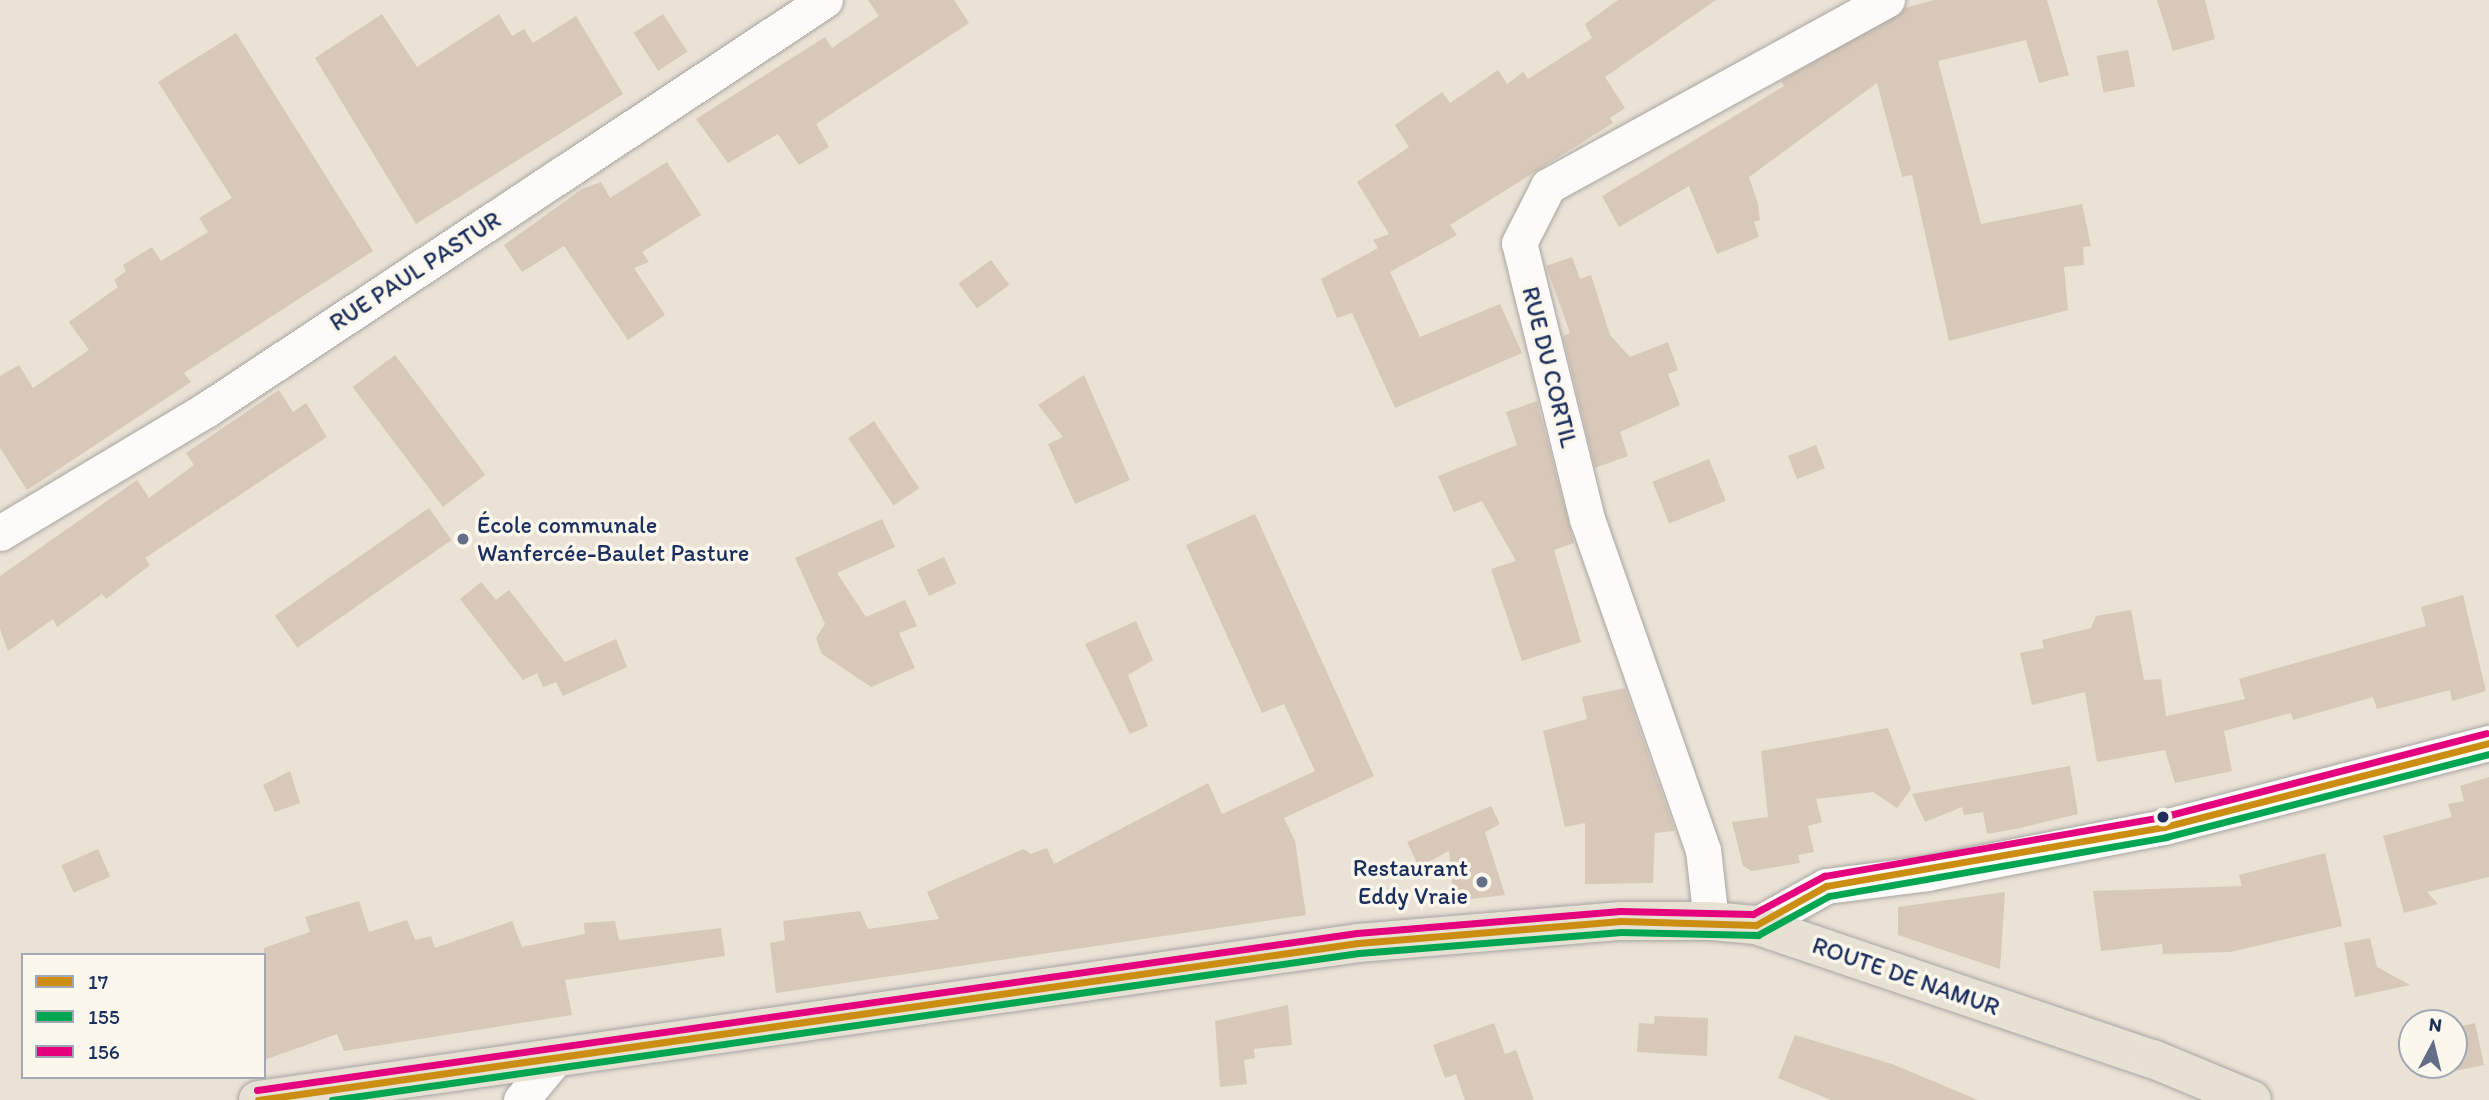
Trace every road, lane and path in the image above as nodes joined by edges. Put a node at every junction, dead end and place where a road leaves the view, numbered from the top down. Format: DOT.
graph roads {
  1 [pos="825,0"];
  2 [pos="1887,0"];
  3 [pos="0,533"];
  4 [pos="2489,744"];
  5 [pos="1712,921"];
  6 [pos="1756,925"];
  7 [pos="555,1059"];
  8 [pos="258,1100"];
  9 [pos="521,1100"];
  10 [pos="2252,1100"];
  1 -- 3 [label="street, RUE PAUL PASTUR"];
  2 -- 5 [label="street, RUE DU CORTIL"];
  4 -- 6 [label="street"];
  5 -- 6 [label="main road, ROUTE DE NAMUR"];
  5 -- 7 [label="main road, ROUTE DE NAMUR"];
  6 -- 10 [label="main road, ROUTE DE NAMUR"];
  7 -- 8 [label="main road, ROUTE DE NAMUR"];
  7 -- 9 [label="street"];
}
